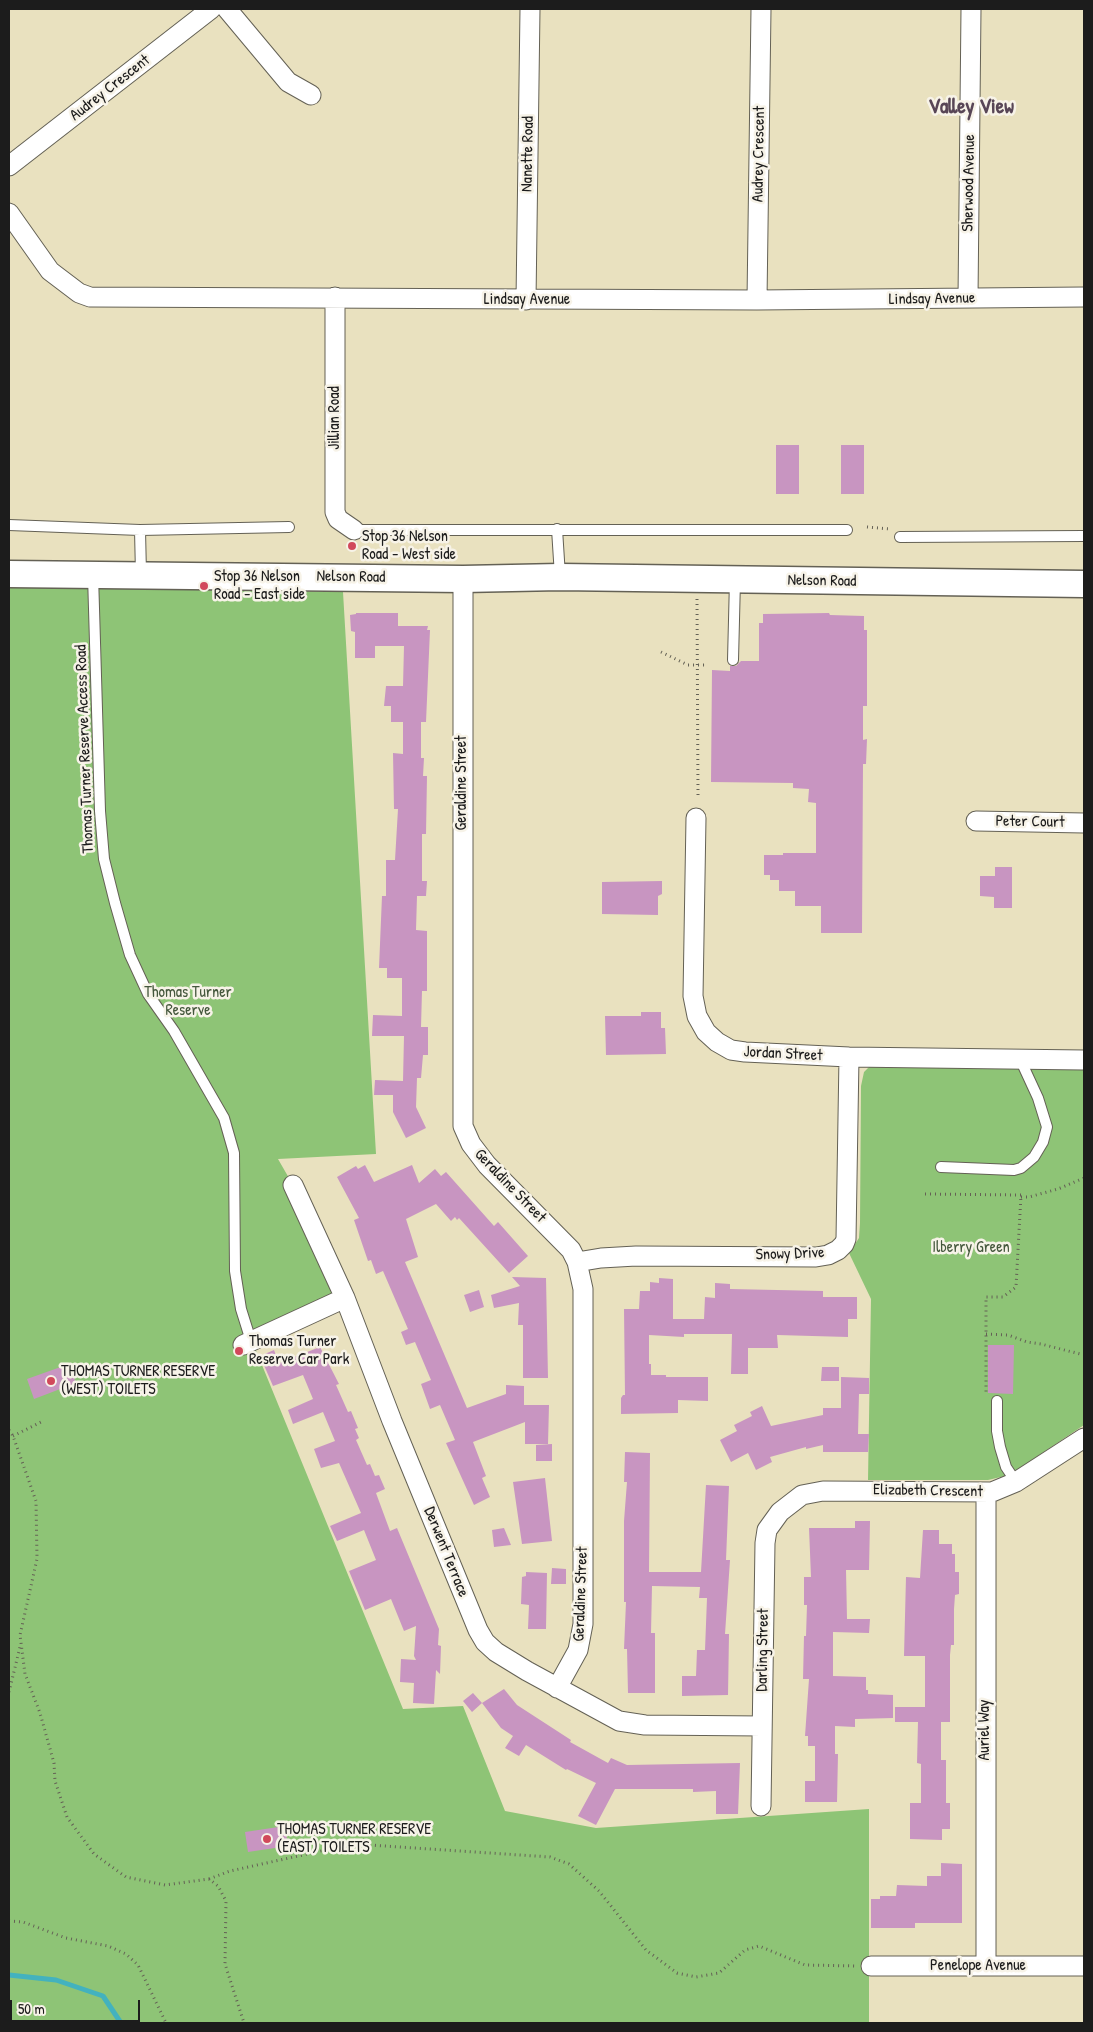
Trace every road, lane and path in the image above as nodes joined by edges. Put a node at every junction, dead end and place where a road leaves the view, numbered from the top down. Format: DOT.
graph roads {
  1 [pos="211,9"];
  2 [pos="227,9"];
  3 [pos="530,9"];
  4 [pos="761,9"];
  5 [pos="971,9"];
  6 [pos="311,95"];
  7 [pos="9,166"];
  8 [pos="9,213"];
  9 [pos="1084,297"];
  10 [pos="335,298"];
  11 [pos="968,298"];
  12 [pos="526,300"];
  13 [pos="757,300"];
  14 [pos="9,525"];
  15 [pos="867,527"];
  16 [pos="289,528"];
  17 [pos="557,529"];
  18 [pos="890,529"];
  19 [pos="140,530"];
  20 [pos="354,530"];
  21 [pos="847,530"];
  22 [pos="1084,536"];
  23 [pos="900,537"];
  24 [pos="9,574"];
  25 [pos="93,574"];
  26 [pos="141,575"];
  27 [pos="560,577"];
  28 [pos="462,579"];
  29 [pos="735,580"];
  30 [pos="1084,584"];
  31 [pos="697,596"];
  32 [pos="661,652"];
  33 [pos="733,660"];
  34 [pos="697,665"];
  35 [pos="706,665"];
  36 [pos="698,796"];
  37 [pos="696,818"];
  38 [pos="976,821"];
  39 [pos="1084,823"];
  40 [pos="849,1057"];
  41 [pos="1020,1059"];
  42 [pos="1084,1060"];
  43 [pos="941,1167"];
  44 [pos="1084,1178"];
  45 [pos="293,1185"];
  46 [pos="924,1194"];
  47 [pos="1021,1197"];
  48 [pos="577,1262"];
  49 [pos="344,1298"];
  50 [pos="986,1334"];
  51 [pos="247,1343"];
  52 [pos="1084,1355"];
  53 [pos="998,1401"];
  54 [pos="986,1403"];
  55 [pos="44,1421"];
  56 [pos="9,1430"];
  57 [pos="13,1436"];
  58 [pos="1084,1438"];
  59 [pos="1016,1482"];
  60 [pos="986,1494"];
  61 [pos="790,1503"];
  62 [pos="21,1643"];
  63 [pos="557,1688"];
  64 [pos="9,1692"];
  65 [pos="762,1726"];
  66 [pos="761,1806"];
  67 [pos="209,1879"];
  68 [pos="9,1921"];
  69 [pos="871,1966"];
  70 [pos="986,1966"];
  71 [pos="1084,1966"];
  72 [pos="166,2023"];
  73 [pos="244,2023"];
  1 -- 7 [label="street, Audrey Crescent"];
  2 -- 6 [label="street"];
  3 -- 12 [label="street, Nanette Road"];
  4 -- 13 [label="street, Audrey Crescent"];
  5 -- 11 [label="street, Sherwood Avenue"];
  8 -- 10 [label="street, Lindsay Avenue"];
  9 -- 11 [label="street, Lindsay Avenue"];
  10 -- 12 [label="street, Lindsay Avenue"];
  10 -- 20 [label="street, Jillian Road"];
  11 -- 13 [label="street, Lindsay Avenue"];
  12 -- 13 [label="street, Lindsay Avenue"];
  14 -- 19 [label="lane"];
  15 -- 18 [label="path"];
  16 -- 19 [label="lane"];
  17 -- 20 [label="lane"];
  17 -- 21 [label="lane"];
  17 -- 27 [label="lane"];
  19 -- 26 [label="lane"];
  22 -- 23 [label="lane"];
  24 -- 25 [label="main road, Nelson Road"];
  25 -- 26 [label="main road, Nelson Road"];
  25 -- 51 [label="lane, Thomas Turner Reserve Access Road"];
  26 -- 28 [label="main road, Nelson Road"];
  27 -- 28 [label="main road, Nelson Road"];
  27 -- 29 [label="main road, Nelson Road"];
  28 -- 48 [label="street, Geraldine Street"];
  29 -- 30 [label="main road, Nelson Road"];
  29 -- 33 [label="lane"];
  31 -- 34 [label="path"];
  32 -- 34 [label="path"];
  34 -- 35 [label="path"];
  34 -- 36 [label="path"];
  37 -- 40 [label="street, Jordan Street"];
  38 -- 39 [label="street, Peter Court"];
  40 -- 41 [label="street, Jordan Street"];
  40 -- 48 [label="street, Snowy Drive"];
  41 -- 42 [label="street, Jordan Street"];
  41 -- 43 [label="lane"];
  44 -- 47 [label="path"];
  45 -- 49 [label="street, Derwent Terrace"];
  46 -- 47 [label="path"];
  47 -- 50 [label="path"];
  48 -- 63 [label="street, Geraldine Street"];
  49 -- 51 [label="street"];
  49 -- 63 [label="street, Derwent Terrace"];
  50 -- 52 [label="path"];
  50 -- 54 [label="path"];
  53 -- 59 [label="lane"];
  55 -- 57 [label="path"];
  56 -- 57 [label="path"];
  57 -- 62 [label="path"];
  58 -- 59 [label="street, Elizabeth Crescent"];
  59 -- 60 [label="street, Elizabeth Crescent"];
  60 -- 61 [label="street, Elizabeth Crescent"];
  60 -- 70 [label="street, Auriel Way"];
  61 -- 65 [label="street, Darling Street"];
  62 -- 64 [label="path"];
  62 -- 67 [label="path"];
  63 -- 65 [label="street, Derwent Terrace"];
  65 -- 66 [label="street, Darling Street"];
  67 -- 69 [label="path"];
  67 -- 73 [label="path"];
  68 -- 72 [label="path"];
  69 -- 70 [label="street, Penelope Avenue"];
  70 -- 71 [label="street, Penelope Avenue"];
}
